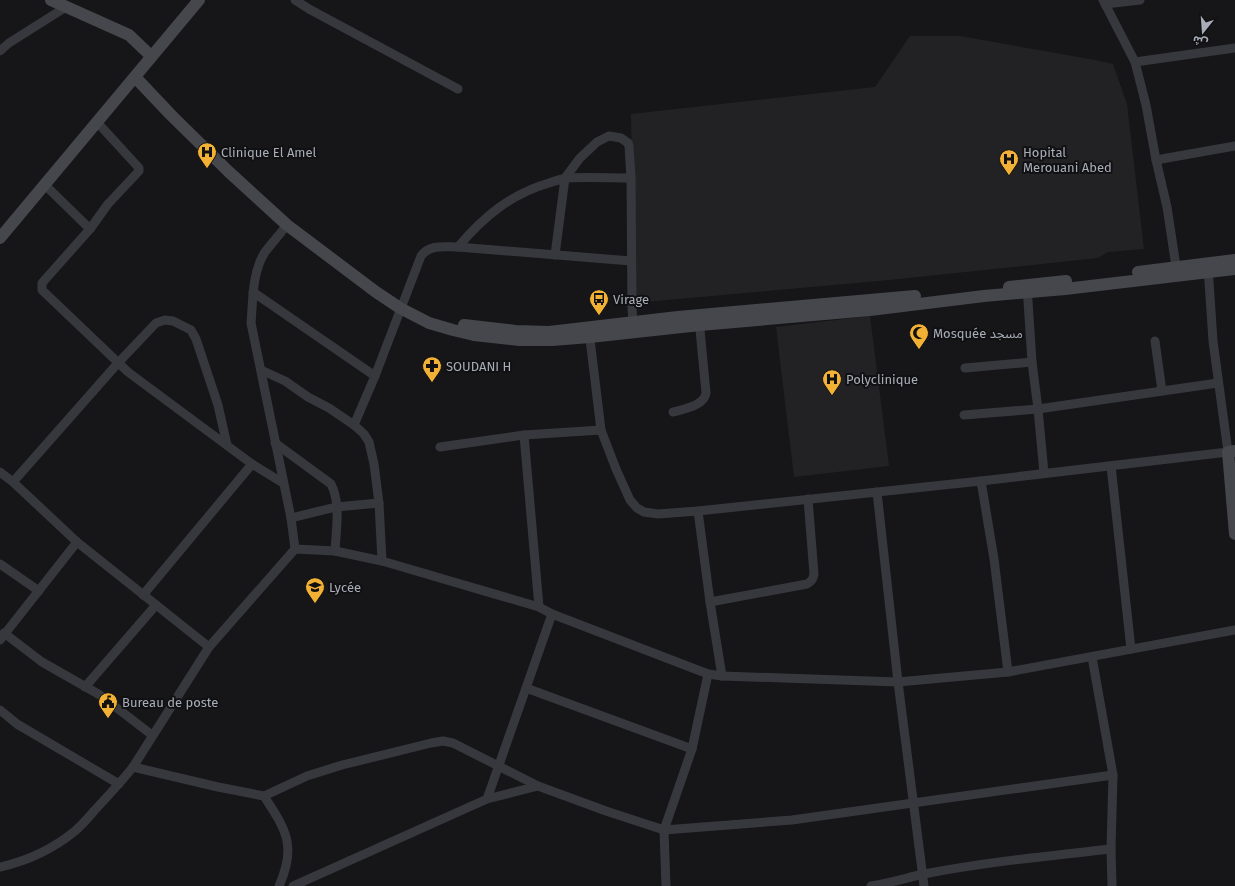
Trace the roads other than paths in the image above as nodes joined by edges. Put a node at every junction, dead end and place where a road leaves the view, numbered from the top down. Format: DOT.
graph roads {
  1 [pos="51,0"];
  2 [pos="199,0"];
  3 [pos="294,0"];
  4 [pos="1140,0"];
  5 [pos="1104,2"];
  6 [pos="66,7"];
  7 [pos="1235,48"];
  8 [pos="0,51"];
  9 [pos="151,56"];
  10 [pos="1135,62"];
  11 [pos="135,77"];
  12 [pos="458,89"];
  13 [pos="98,122"];
  14 [pos="1235,146"];
  15 [pos="1156,160"];
  16 [pos="565,178"];
  17 [pos="631,178"];
  18 [pos="45,185"];
  19 [pos="287,225"];
  20 [pos="90,229"];
  21 [pos="0,238"];
  22 [pos="458,247"];
  23 [pos="555,255"];
  24 [pos="1235,260"];
  25 [pos="631,261"];
  26 [pos="1208,268"];
  27 [pos="1235,269"];
  28 [pos="1177,271"];
  29 [pos="1027,289"];
  30 [pos="253,292"];
  31 [pos="400,308"];
  32 [pos="699,320"];
  33 [pos="634,323"];
  34 [pos="589,332"];
  35 [pos="1155,341"];
  36 [pos="1032,362"];
  37 [pos="118,363"];
  38 [pos="965,368"];
  39 [pos="261,370"];
  40 [pos="375,376"];
  41 [pos="1218,383"];
  42 [pos="1162,391"];
  43 [pos="1038,409"];
  44 [pos="673,412"];
  45 [pos="964,415"];
  46 [pos="354,425"];
  47 [pos="601,430"];
  48 [pos="524,435"];
  49 [pos="275,443"];
  50 [pos="227,445"];
  51 [pos="440,446"];
  52 [pos="1231,451"];
  53 [pos="252,464"];
  54 [pos="1111,466"];
  55 [pos="0,472"];
  56 [pos="1044,473"];
  57 [pos="982,481"];
  58 [pos="13,482"];
  59 [pos="283,483"];
  60 [pos="877,492"];
  61 [pos="808,499"];
  62 [pos="379,503"];
  63 [pos="336,507"];
  64 [pos="698,511"];
  65 [pos="291,518"];
  66 [pos="1235,534"];
  67 [pos="77,542"];
  68 [pos="295,549"];
  69 [pos="335,551"];
  70 [pos="382,561"];
  71 [pos="0,564"];
  72 [pos="39,591"];
  73 [pos="143,595"];
  74 [pos="710,602"];
  75 [pos="156,605"];
  76 [pos="539,607"];
  77 [pos="552,614"];
  78 [pos="1235,630"];
  79 [pos="2,636"];
  80 [pos="209,647"];
  81 [pos="1132,649"];
  82 [pos="1092,657"];
  83 [pos="1008,672"];
  84 [pos="708,674"];
  85 [pos="722,676"];
  86 [pos="898,682"];
  87 [pos="85,687"];
  88 [pos="526,688"];
  89 [pos="0,710"];
  90 [pos="152,735"];
  91 [pos="692,749"];
  92 [pos="498,766"];
  93 [pos="133,767"];
  94 [pos="1113,775"];
  95 [pos="119,784"];
  96 [pos="538,786"];
  97 [pos="264,796"];
  98 [pos="487,799"];
  99 [pos="913,803"];
  100 [pos="664,830"];
  101 [pos="1111,849"];
  102 [pos="0,867"];
  103 [pos="923,874"];
  104 [pos="279,886"];
  105 [pos="293,886"];
  106 [pos="666,886"];
  107 [pos="870,886"];
  108 [pos="924,886"];
  109 [pos="1112,886"];
  1 -- 6 [label="main road"];
  2 -- 9 [label="main road"];
  3 -- 12 [label="street"];
  4 -- 5 [label="street"];
  5 -- 10 [label="street"];
  6 -- 8 [label="street"];
  6 -- 9 [label="main road"];
  7 -- 10 [label="street"];
  9 -- 11 [label="main road"];
  10 -- 15 [label="street"];
  11 -- 13 [label="main road"];
  11 -- 19 [label="main road"];
  13 -- 18 [label="main road"];
  13 -- 20 [label="street"];
  14 -- 15 [label="street"];
  15 -- 28 [label="street"];
  16 -- 17 [label="street"];
  16 -- 17 [label="street"];
  16 -- 22 [label="street"];
  16 -- 23 [label="street"];
  17 -- 25 [label="street"];
  18 -- 20 [label="street"];
  18 -- 21 [label="main road"];
  19 -- 30 [label="street"];
  19 -- 31 [label="main road"];
  20 -- 37 [label="street"];
  22 -- 23 [label="street"];
  22 -- 31 [label="street"];
  23 -- 25 [label="street"];
  24 -- 26 [label="main road"];
  25 -- 33 [label="street"];
  26 -- 27 [label="main road"];
  26 -- 28 [label="main road"];
  26 -- 41 [label="street"];
  28 -- 29 [label="main road"];
  29 -- 32 [label="main road"];
  29 -- 36 [label="street"];
  30 -- 39 [label="street"];
  30 -- 40 [label="street"];
  31 -- 34 [label="main road"];
  31 -- 40 [label="street"];
  32 -- 33 [label="main road"];
  32 -- 34 [label="main road"];
  32 -- 44 [label="street"];
  33 -- 34 [label="main road"];
  34 -- 47 [label="street"];
  35 -- 42 [label="street"];
  36 -- 38 [label="street"];
  36 -- 43 [label="street"];
  37 -- 50 [label="street"];
  37 -- 50 [label="street"];
  37 -- 58 [label="street"];
  39 -- 46 [label="street"];
  39 -- 49 [label="street"];
  40 -- 46 [label="street"];
  41 -- 42 [label="street"];
  41 -- 52 [label="street"];
  42 -- 43 [label="street"];
  43 -- 45 [label="street"];
  43 -- 56 [label="street"];
  46 -- 62 [label="street"];
  47 -- 48 [label="street"];
  47 -- 64 [label="street"];
  48 -- 51 [label="street"];
  48 -- 76 [label="street"];
  49 -- 59 [label="street"];
  49 -- 63 [label="street"];
  50 -- 53 [label="street"];
  52 -- 54 [label="street"];
  52 -- 66 [label="main road"];
  53 -- 59 [label="street"];
  53 -- 73 [label="street"];
  54 -- 56 [label="street"];
  54 -- 81 [label="street"];
  55 -- 58 [label="street"];
  56 -- 57 [label="street"];
  57 -- 60 [label="street"];
  57 -- 83 [label="street"];
  58 -- 67 [label="street"];
  59 -- 65 [label="street"];
  60 -- 61 [label="street"];
  60 -- 86 [label="street"];
  61 -- 64 [label="street"];
  61 -- 74 [label="street"];
  62 -- 63 [label="street"];
  62 -- 70 [label="street"];
  63 -- 65 [label="street"];
  63 -- 69 [label="street"];
  64 -- 74 [label="street"];
  65 -- 68 [label="street"];
  67 -- 72 [label="street"];
  67 -- 73 [label="street"];
  68 -- 69 [label="street"];
  68 -- 80 [label="street"];
  69 -- 70 [label="street"];
  70 -- 76 [label="street"];
  71 -- 72 [label="street"];
  72 -- 79 [label="street"];
  73 -- 75 [label="street"];
  74 -- 85 [label="street"];
  75 -- 80 [label="street"];
  75 -- 87 [label="street"];
  76 -- 77 [label="street"];
  77 -- 84 [label="street"];
  77 -- 88 [label="street"];
  78 -- 81 [label="street"];
  79 -- 87 [label="street"];
  80 -- 90 [label="street"];
  81 -- 82 [label="street"];
  82 -- 83 [label="street"];
  82 -- 94 [label="street"];
  83 -- 86 [label="street"];
  84 -- 85 [label="street"];
  84 -- 91 [label="street"];
  85 -- 86 [label="street"];
  86 -- 99 [label="street"];
  87 -- 90 [label="street"];
  88 -- 91 [label="street"];
  88 -- 92 [label="street"];
  89 -- 95 [label="street"];
  90 -- 93 [label="street"];
  91 -- 100 [label="street"];
  92 -- 96 [label="street"];
  92 -- 97 [label="street"];
  92 -- 98 [label="street"];
  93 -- 95 [label="street"];
  93 -- 97 [label="street"];
  94 -- 99 [label="street"];
  94 -- 101 [label="street"];
  95 -- 102 [label="street"];
  96 -- 98 [label="street"];
  96 -- 100 [label="street"];
  97 -- 104 [label="street"];
  98 -- 105 [label="street"];
  99 -- 100 [label="street"];
  99 -- 103 [label="street"];
  100 -- 106 [label="street"];
  101 -- 103 [label="street"];
  101 -- 109 [label="street"];
  103 -- 107 [label="street"];
  103 -- 108 [label="street"];
}
